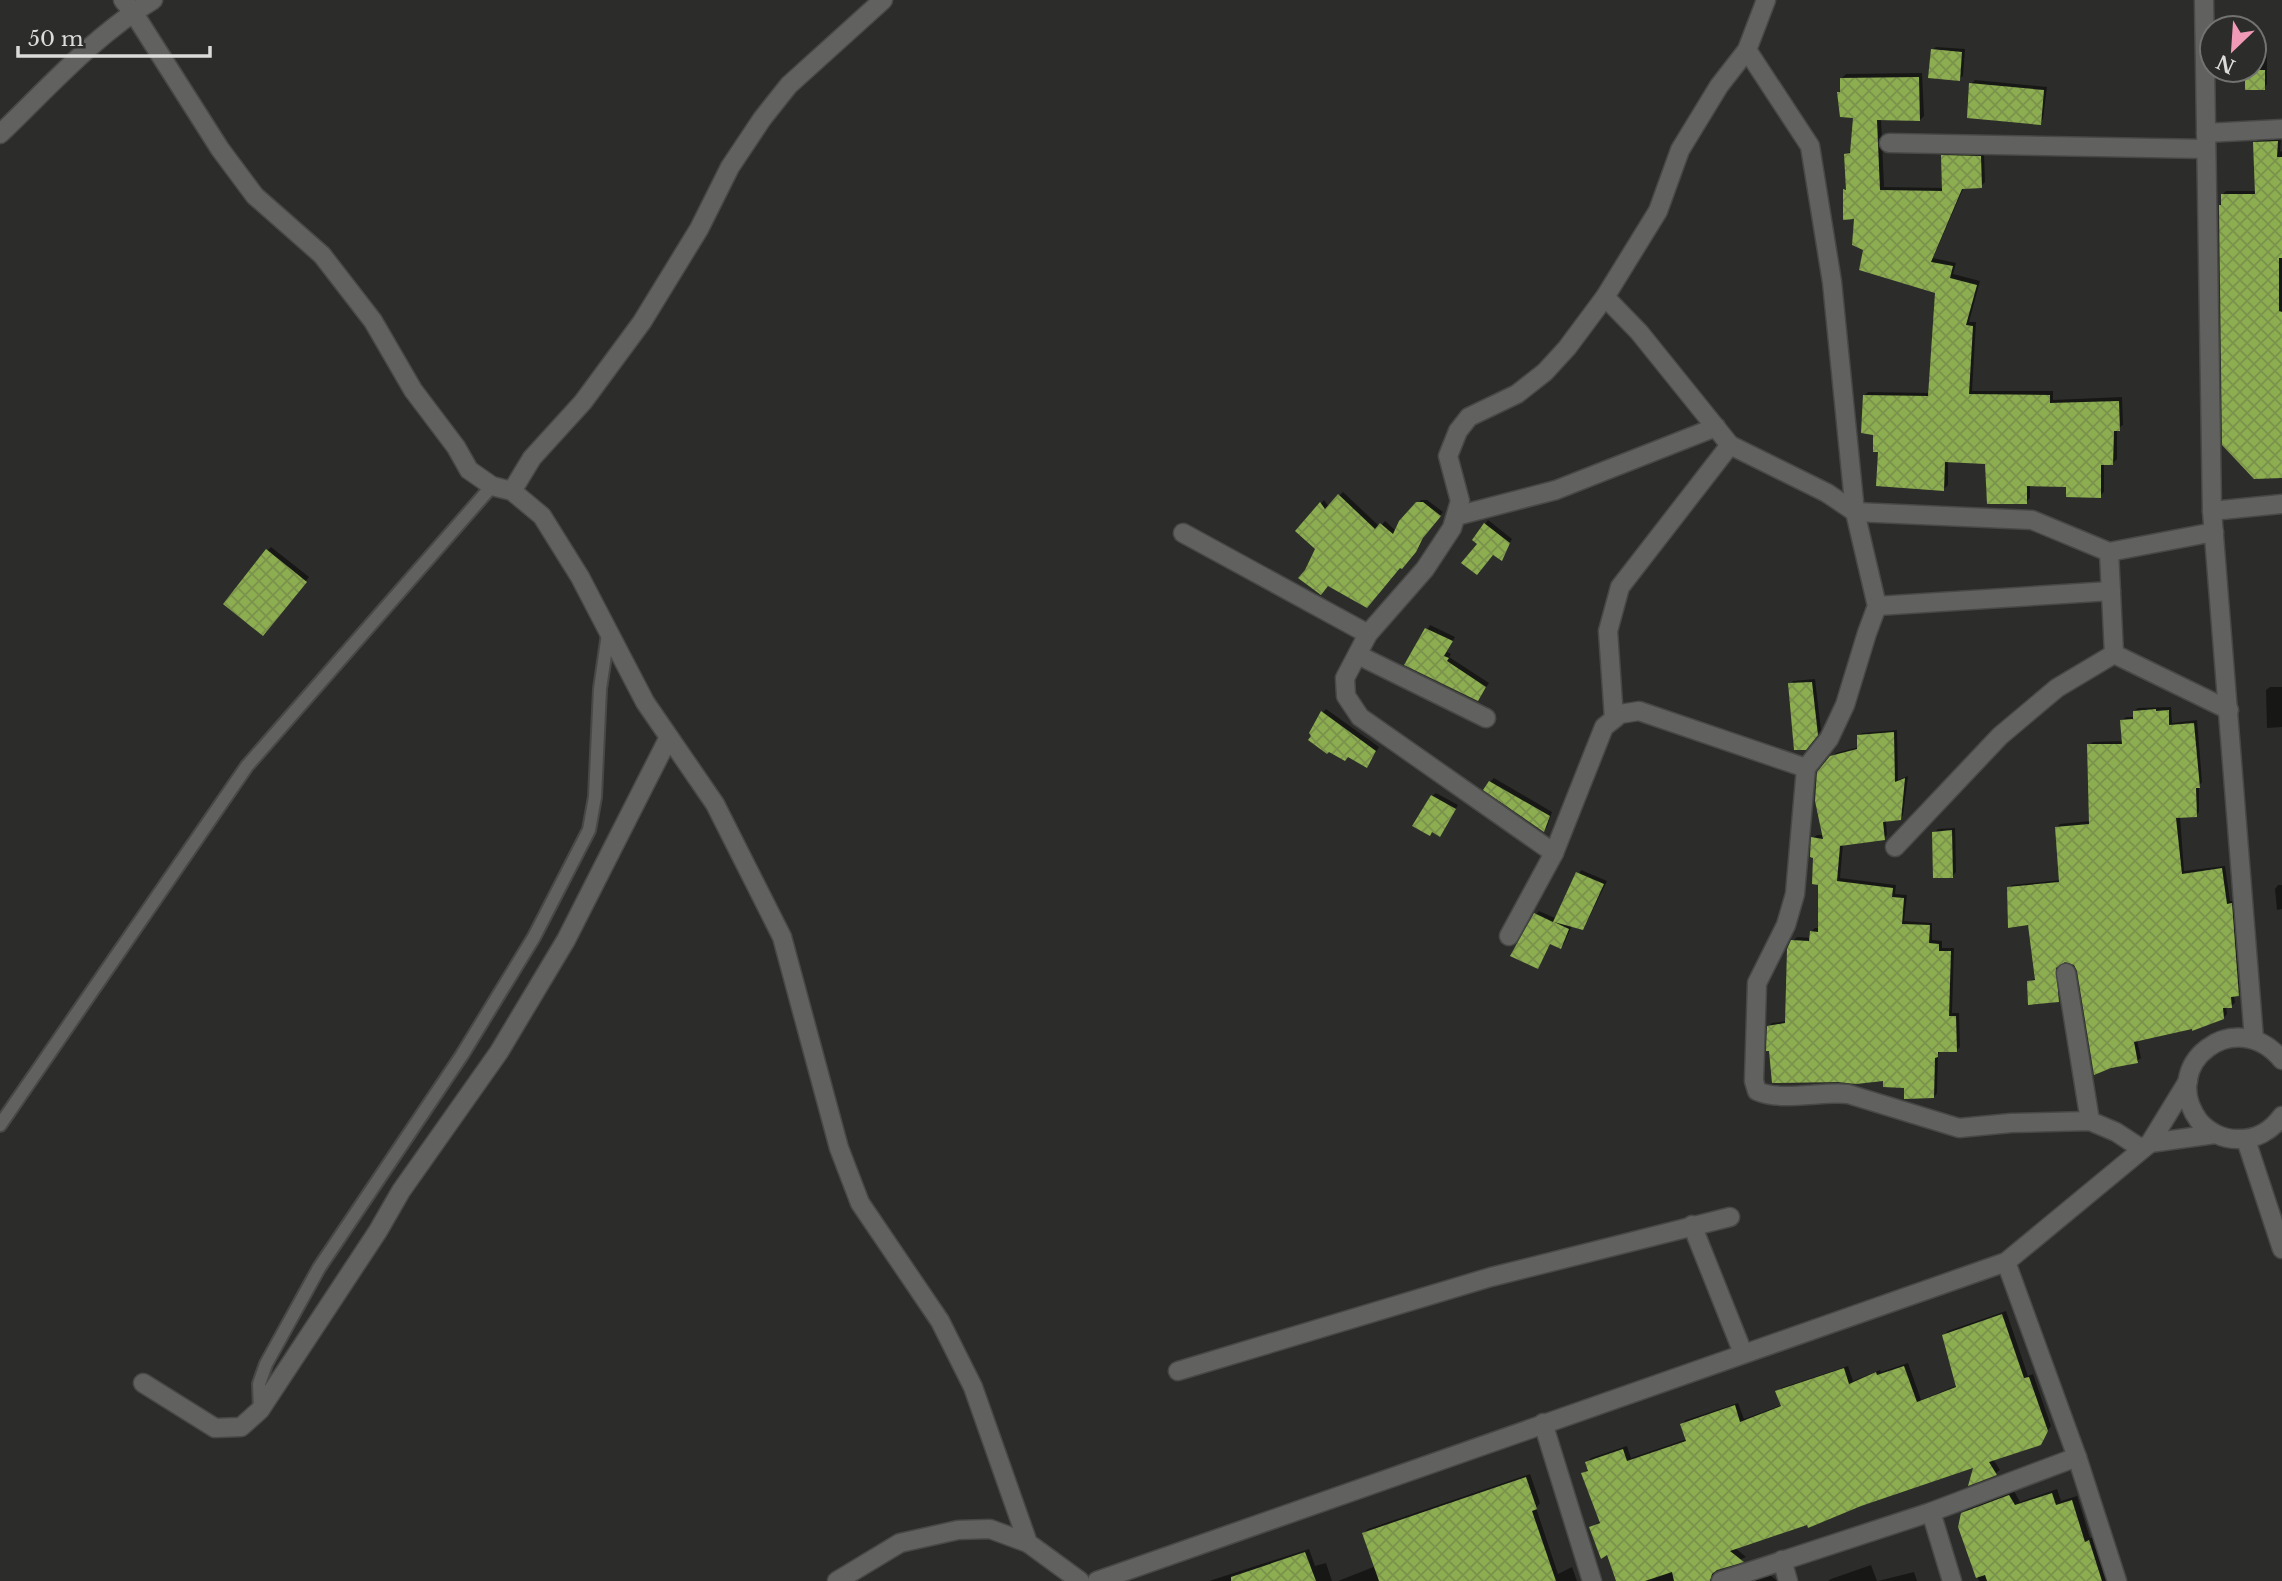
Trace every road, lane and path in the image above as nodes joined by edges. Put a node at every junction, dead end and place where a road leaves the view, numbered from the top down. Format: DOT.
graph roads {
  1 [pos="153,0"];
  2 [pos="883,0"];
  3 [pos="1766,0"];
  4 [pos="2204,0"];
  5 [pos="128,6"];
  6 [pos="1747,50"];
  7 [pos="2282,129"];
  8 [pos="0,134"];
  9 [pos="2206,141"];
  10 [pos="1889,143"];
  11 [pos="1605,297"];
  12 [pos="1716,427"];
  13 [pos="1730,445"];
  14 [pos="492,486"];
  15 [pos="512,491"];
  16 [pos="2282,504"];
  17 [pos="2212,511"];
  18 [pos="1855,512"];
  19 [pos="1456,516"];
  20 [pos="2214,532"];
  21 [pos="1183,533"];
  22 [pos="2109,552"];
  23 [pos="2111,591"];
  24 [pos="1877,606"];
  25 [pos="608,634"];
  26 [pos="1368,634"];
  27 [pos="2114,654"];
  28 [pos="1357,655"];
  29 [pos="2229,710"];
  30 [pos="1486,718"];
  31 [pos="1614,719"];
  32 [pos="669,737"];
  33 [pos="1806,768"];
  34 [pos="1895,847"];
  35 [pos="1554,853"];
  36 [pos="1509,936"];
  37 [pos="2066,972"];
  38 [pos="2254,1039"];
  39 [pos="2282,1060"];
  40 [pos="2188,1081"];
  41 [pos="2282,1116"];
  42 [pos="2090,1121"];
  43 [pos="0,1125"];
  44 [pos="2215,1134"];
  45 [pos="2246,1140"];
  46 [pos="2146,1146"];
  47 [pos="1730,1217"];
  48 [pos="1692,1225"];
  49 [pos="2282,1249"];
  50 [pos="2006,1262"];
  51 [pos="1744,1353"];
  52 [pos="1178,1371"];
  53 [pos="144,1383"];
  54 [pos="260,1409"];
  55 [pos="1543,1423"];
  56 [pos="2077,1457"];
  57 [pos="1931,1512"];
  58 [pos="1028,1543"];
  59 [pos="1782,1560"];
  60 [pos="837,1581"];
  61 [pos="1080,1581"];
  62 [pos="1097,1581"];
  63 [pos="1591,1581"];
  64 [pos="1721,1581"];
  65 [pos="1788,1581"];
  66 [pos="1952,1581"];
  67 [pos="2118,1581"];
  1 -- 5 [label="street"];
  2 -- 15 [label="street"];
  3 -- 6 [label="street"];
  4 -- 9 [label="street"];
  5 -- 8 [label="street"];
  5 -- 14 [label="street"];
  6 -- 11 [label="street"];
  6 -- 18 [label="street"];
  7 -- 9 [label="street"];
  9 -- 10 [label="street"];
  9 -- 17 [label="street"];
  11 -- 12 [label="street"];
  11 -- 19 [label="street"];
  12 -- 13 [label="street"];
  12 -- 19 [label="street"];
  13 -- 18 [label="street"];
  13 -- 31 [label="street"];
  14 -- 15 [label="street"];
  14 -- 43 [label="lane"];
  15 -- 25 [label="street"];
  16 -- 17 [label="street"];
  17 -- 20 [label="street"];
  18 -- 22 [label="street"];
  18 -- 24 [label="street"];
  19 -- 26 [label="street"];
  20 -- 22 [label="street"];
  20 -- 29 [label="street"];
  21 -- 26 [label="street"];
  22 -- 23 [label="street"];
  23 -- 24 [label="street"];
  23 -- 27 [label="street"];
  24 -- 33 [label="street"];
  25 -- 32 [label="street"];
  25 -- 54 [label="lane"];
  26 -- 28 [label="street"];
  27 -- 29 [label="street"];
  27 -- 34 [label="street"];
  28 -- 30 [label="street"];
  28 -- 35 [label="street"];
  29 -- 38 [label="street"];
  31 -- 33 [label="street"];
  31 -- 35 [label="street"];
  32 -- 54 [label="street"];
  32 -- 58 [label="street"];
  33 -- 42 [label="street"];
  35 -- 36 [label="street"];
  37 -- 42 [label="street"];
  38 -- 39 [label="street"];
  38 -- 40 [label="street"];
  40 -- 44 [label="street"];
  40 -- 46 [label="street"];
  41 -- 45 [label="street"];
  42 -- 46 [label="street"];
  44 -- 45 [label="street"];
  44 -- 46 [label="street"];
  45 -- 49 [label="street"];
  46 -- 50 [label="street"];
  47 -- 48 [label="street"];
  48 -- 51 [label="street"];
  48 -- 52 [label="street"];
  50 -- 51 [label="street"];
  50 -- 56 [label="street"];
  51 -- 55 [label="street"];
  53 -- 54 [label="street"];
  55 -- 62 [label="street"];
  55 -- 63 [label="street"];
  56 -- 57 [label="street"];
  56 -- 67 [label="street"];
  57 -- 59 [label="street"];
  57 -- 66 [label="street"];
  58 -- 60 [label="street"];
  58 -- 61 [label="street"];
  59 -- 64 [label="street"];
  59 -- 65 [label="street"];
}
